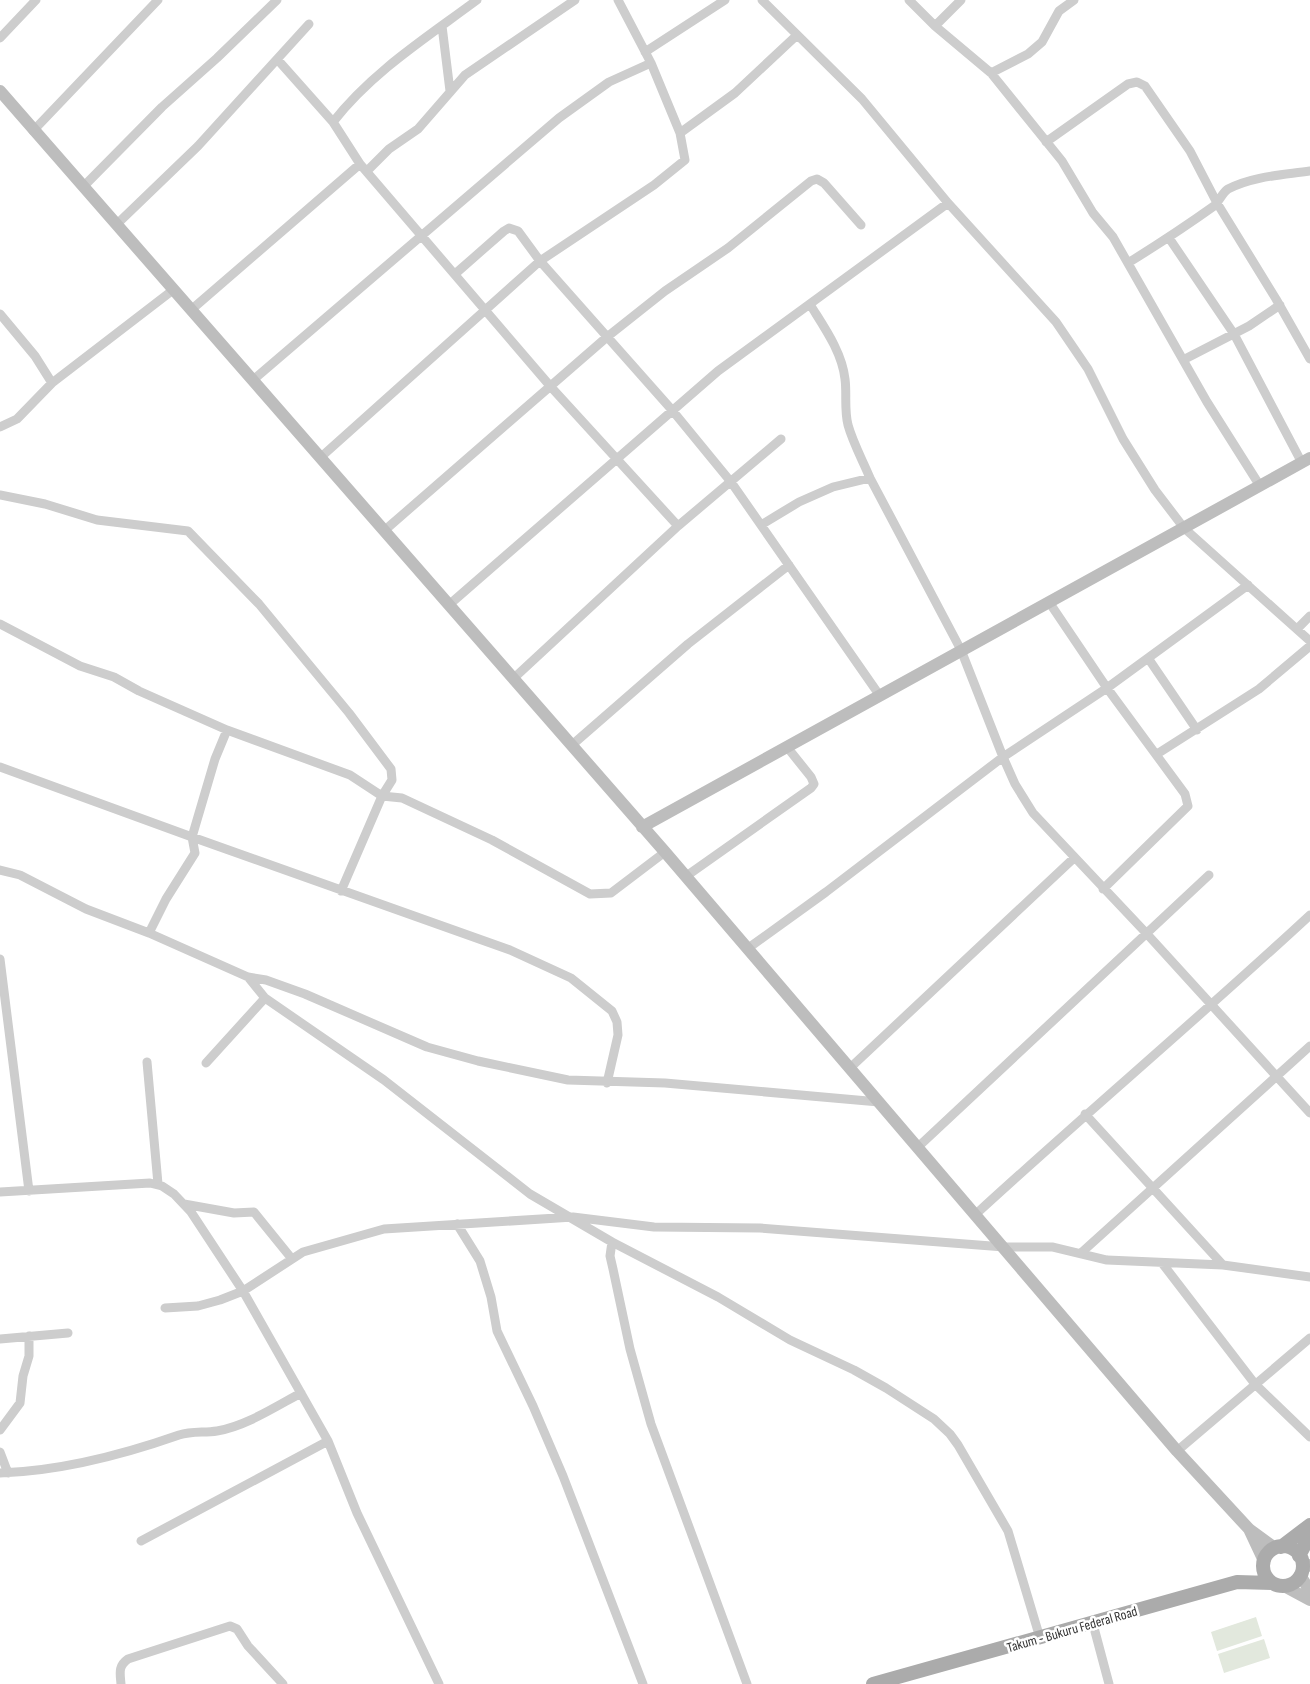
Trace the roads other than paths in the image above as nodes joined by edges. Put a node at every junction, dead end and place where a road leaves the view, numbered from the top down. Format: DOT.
graph roads {
  1 [pos="36,0"];
  2 [pos="158,0"];
  3 [pos="277,0"];
  4 [pos="477,0"];
  5 [pos="575,0"];
  6 [pos="618,0"];
  7 [pos="725,0"];
  8 [pos="762,0"];
  9 [pos="909,0"];
  10 [pos="961,0"];
  11 [pos="1074,0"];
  12 [pos="309,24"];
  13 [pos="442,26"];
  14 [pos="935,26"];
  15 [pos="796,36"];
  16 [pos="0,38"];
  17 [pos="645,52"];
  18 [pos="278,59"];
  19 [pos="651,63"];
  20 [pos="990,73"];
  21 [pos="0,91"];
  22 [pos="450,91"];
  23 [pos="333,122"];
  24 [pos="33,131"];
  25 [pos="680,134"];
  26 [pos="1046,142"];
  27 [pos="364,168"];
  28 [pos="1310,172"];
  29 [pos="83,188"];
  30 [pos="948,203"];
  31 [pos="1217,203"];
  32 [pos="116,225"];
  33 [pos="862,225"];
  34 [pos="423,236"];
  35 [pos="1169,238"];
  36 [pos="540,261"];
  37 [pos="1128,263"];
  38 [pos="455,274"];
  39 [pos="173,290"];
  40 [pos="1280,305"];
  41 [pos="811,306"];
  42 [pos="191,310"];
  43 [pos="486,310"];
  44 [pos="0,314"];
  45 [pos="1234,334"];
  46 [pos="608,337"];
  47 [pos="1310,359"];
  48 [pos="1183,360"];
  49 [pos="253,380"];
  50 [pos="52,383"];
  51 [pos="551,387"];
  52 [pos="672,410"];
  53 [pos="0,427"];
  54 [pos="781,439"];
  55 [pos="321,457"];
  56 [pos="617,459"];
  57 [pos="1306,461"];
  58 [pos="870,478"];
  59 [pos="731,482"];
  60 [pos="1260,486"];
  61 [pos="0,495"];
  62 [pos="761,525"];
  63 [pos="678,526"];
  64 [pos="1184,528"];
  65 [pos="385,530"];
  66 [pos="789,566"];
  67 [pos="1248,585"];
  68 [pos="1050,602"];
  69 [pos="450,604"];
  70 [pos="1310,616"];
  71 [pos="0,624"];
  72 [pos="1296,628"];
  73 [pos="1310,641"];
  74 [pos="1310,646"];
  75 [pos="961,650"];
  76 [pos="1148,658"];
  77 [pos="514,678"];
  78 [pos="1107,688"];
  79 [pos="880,696"];
  80 [pos="227,730"];
  81 [pos="1197,730"];
  82 [pos="572,745"];
  83 [pos="787,747"];
  84 [pos="1157,754"];
  85 [pos="1003,757"];
  86 [pos="0,767"];
  87 [pos="382,796"];
  88 [pos="642,827"];
  89 [pos="192,837"];
  90 [pos="665,852"];
  91 [pos="1074,858"];
  92 [pos="0,870"];
  93 [pos="1209,875"];
  94 [pos="685,877"];
  95 [pos="1103,889"];
  96 [pos="341,891"];
  97 [pos="1310,915"];
  98 [pos="150,933"];
  99 [pos="1147,934"];
  100 [pos="747,949"];
  101 [pos="0,959"];
  102 [pos="248,977"];
  103 [pos="265,998"];
  104 [pos="1212,1006"];
  105 [pos="1310,1046"];
  106 [pos="147,1062"];
  107 [pos="206,1063"];
  108 [pos="850,1068"];
  109 [pos="1275,1077"];
  110 [pos="607,1083"];
  111 [pos="879,1102"];
  112 [pos="1310,1113"];
  113 [pos="1085,1114"];
  114 [pos="918,1147"];
  115 [pos="158,1184"];
  116 [pos="1153,1189"];
  117 [pos="29,1191"];
  118 [pos="0,1192"];
  119 [pos="184,1204"];
  120 [pos="976,1214"];
  121 [pos="573,1217"];
  122 [pos="457,1224"];
  123 [pos="612,1242"];
  124 [pos="1004,1247"];
  125 [pos="1081,1253"];
  126 [pos="292,1259"];
  127 [pos="1162,1263"];
  128 [pos="1223,1265"];
  129 [pos="1310,1277"];
  130 [pos="243,1291"];
  131 [pos="165,1308"];
  132 [pos="68,1333"];
  133 [pos="30,1336"];
  134 [pos="1310,1338"];
  135 [pos="0,1339"];
  136 [pos="1256,1384"];
  137 [pos="300,1393"];
  138 [pos="0,1430"];
  139 [pos="1310,1437"];
  140 [pos="328,1442"];
  141 [pos="1177,1451"];
  142 [pos="0,1452"];
  143 [pos="4,1473"];
  144 [pos="1310,1524"];
  145 [pos="1250,1529"];
  146 [pos="1310,1535"];
  147 [pos="141,1541"];
  148 [pos="1278,1548"];
  149 [pos="1264,1563"];
  150 [pos="1304,1563"];
  151 [pos="1237,1582"];
  152 [pos="1278,1584"];
  153 [pos="1310,1591"];
  154 [pos="1310,1600"];
  155 [pos="1093,1624"];
  156 [pos="1040,1638"];
  157 [pos="121,1684"];
  158 [pos="283,1684"];
  159 [pos="439,1684"];
  160 [pos="643,1684"];
  161 [pos="747,1684"];
  162 [pos="873,1684"];
  163 [pos="1109,1684"];
  1 -- 16 [label="street"];
  2 -- 24 [label="street"];
  3 -- 29 [label="street"];
  4 -- 13 [label="street"];
  5 -- 22 [label="street"];
  6 -- 17 [label="street"];
  7 -- 17 [label="street"];
  8 -- 15 [label="street"];
  9 -- 14 [label="street"];
  10 -- 14 [label="street"];
  11 -- 20 [label="street"];
  12 -- 18 [label="street"];
  13 -- 22 [label="street"];
  13 -- 23 [label="street"];
  14 -- 20 [label="street"];
  15 -- 25 [label="street"];
  15 -- 30 [label="street"];
  17 -- 19 [label="street"];
  18 -- 23 [label="street"];
  18 -- 32 [label="street"];
  19 -- 25 [label="street"];
  19 -- 34 [label="street"];
  20 -- 26 [label="street"];
  21 -- 24 [label="main road"];
  22 -- 27 [label="street"];
  23 -- 27 [label="street"];
  24 -- 29 [label="main road"];
  25 -- 36 [label="street"];
  26 -- 31 [label="street"];
  26 -- 37 [label="street"];
  27 -- 34 [label="street"];
  27 -- 42 [label="street"];
  28 -- 31 [label="street"];
  29 -- 32 [label="main road"];
  30 -- 41 [label="street"];
  30 -- 64 [label="street"];
  31 -- 35 [label="street"];
  31 -- 40 [label="street"];
  32 -- 39 [label="main road"];
  33 -- 46 [label="street"];
  34 -- 38 [label="street"];
  34 -- 49 [label="street"];
  35 -- 37 [label="street"];
  35 -- 45 [label="street"];
  36 -- 38 [label="street"];
  36 -- 43 [label="street"];
  36 -- 46 [label="street"];
  37 -- 48 [label="street"];
  38 -- 43 [label="street"];
  39 -- 42 [label="main road"];
  39 -- 50 [label="street"];
  40 -- 45 [label="street"];
  40 -- 47 [label="street"];
  41 -- 52 [label="street"];
  41 -- 58 [label="street"];
  42 -- 49 [label="main road"];
  43 -- 51 [label="street"];
  43 -- 55 [label="street"];
  44 -- 50 [label="street"];
  45 -- 48 [label="street"];
  45 -- 57 [label="street"];
  46 -- 51 [label="street"];
  46 -- 52 [label="street"];
  48 -- 60 [label="street"];
  49 -- 55 [label="main road"];
  50 -- 53 [label="street"];
  51 -- 56 [label="street"];
  51 -- 65 [label="street"];
  52 -- 56 [label="street"];
  52 -- 59 [label="street"];
  54 -- 59 [label="street"];
  55 -- 65 [label="main road"];
  56 -- 63 [label="street"];
  56 -- 69 [label="street"];
  57 -- 60 [label="main road"];
  58 -- 62 [label="street"];
  58 -- 75 [label="street"];
  59 -- 62 [label="street"];
  59 -- 63 [label="street"];
  60 -- 64 [label="main road"];
  61 -- 87 [label="street"];
  62 -- 66 [label="street"];
  63 -- 77 [label="street"];
  64 -- 67 [label="street"];
  64 -- 68 [label="main road"];
  65 -- 69 [label="main road"];
  66 -- 79 [label="street"];
  66 -- 82 [label="street"];
  67 -- 72 [label="street"];
  67 -- 76 [label="street"];
  68 -- 75 [label="main road"];
  68 -- 78 [label="street"];
  69 -- 77 [label="main road"];
  70 -- 72 [label="street"];
  71 -- 80 [label="street"];
  72 -- 73 [label="street"];
  74 -- 81 [label="street"];
  75 -- 79 [label="main road"];
  75 -- 85 [label="street"];
  76 -- 78 [label="street"];
  76 -- 81 [label="street"];
  77 -- 82 [label="main road"];
  78 -- 84 [label="street"];
  78 -- 85 [label="street"];
  79 -- 83 [label="main road"];
  80 -- 87 [label="street"];
  80 -- 89 [label="street"];
  81 -- 84 [label="street"];
  82 -- 88 [label="main road"];
  83 -- 88 [label="main road"];
  83 -- 94 [label="street"];
  84 -- 95 [label="street"];
  85 -- 91 [label="street"];
  85 -- 100 [label="street"];
  86 -- 89 [label="street"];
  87 -- 90 [label="street"];
  87 -- 96 [label="street"];
  88 -- 90 [label="main road"];
  89 -- 96 [label="street"];
  89 -- 98 [label="street"];
  90 -- 94 [label="main road"];
  91 -- 95 [label="street"];
  91 -- 108 [label="street"];
  92 -- 98 [label="street"];
  93 -- 99 [label="street"];
  94 -- 100 [label="main road"];
  95 -- 99 [label="street"];
  96 -- 110 [label="street"];
  97 -- 104 [label="street"];
  98 -- 102 [label="street"];
  99 -- 104 [label="street"];
  99 -- 114 [label="street"];
  100 -- 108 [label="main road"];
  101 -- 117 [label="street"];
  102 -- 103 [label="street"];
  102 -- 110 [label="street"];
  103 -- 107 [label="street"];
  103 -- 121 [label="street"];
  104 -- 109 [label="street"];
  104 -- 113 [label="street"];
  105 -- 109 [label="street"];
  106 -- 115 [label="street"];
  108 -- 111 [label="main road"];
  109 -- 112 [label="street"];
  109 -- 116 [label="street"];
  110 -- 111 [label="street"];
  111 -- 114 [label="main road"];
  113 -- 116 [label="street"];
  113 -- 120 [label="street"];
  114 -- 120 [label="main road"];
  115 -- 117 [label="street"];
  115 -- 119 [label="street"];
  116 -- 125 [label="street"];
  116 -- 128 [label="street"];
  117 -- 118 [label="street"];
  119 -- 126 [label="street"];
  119 -- 130 [label="street"];
  120 -- 124 [label="main road"];
  121 -- 122 [label="street"];
  121 -- 123 [label="street"];
  121 -- 124 [label="street"];
  122 -- 126 [label="street"];
  122 -- 160 [label="street"];
  123 -- 156 [label="street"];
  123 -- 161 [label="street"];
  124 -- 125 [label="street"];
  124 -- 141 [label="main road"];
  125 -- 127 [label="street"];
  126 -- 130 [label="street"];
  127 -- 128 [label="street"];
  127 -- 136 [label="street"];
  128 -- 129 [label="street"];
  130 -- 131 [label="street"];
  130 -- 137 [label="street"];
  132 -- 133 [label="street"];
  133 -- 135 [label="street"];
  133 -- 138 [label="street"];
  134 -- 136 [label="street"];
  136 -- 139 [label="street"];
  136 -- 141 [label="street"];
  137 -- 140 [label="street"];
  137 -- 143 [label="street"];
  140 -- 147 [label="street"];
  140 -- 159 [label="street"];
  141 -- 145 [label="main road"];
  142 -- 143 [label="street"];
  144 -- 148 [label="main road"];
  145 -- 148 [label="main road"];
  145 -- 149 [label="main road"];
  146 -- 150 [label="main road"];
  148 -- 149 [label="main road"];
  148 -- 150 [label="main road"];
  149 -- 151 [label="main road"];
  149 -- 152 [label="main road"];
  150 -- 152 [label="main road"];
  150 -- 153 [label="main road"];
  151 -- 152 [label="main road, Takum - Bukuru Federal Road"];
  151 -- 155 [label="main road, Takum - Bukuru Federal Road"];
  152 -- 154 [label="main road"];
  155 -- 156 [label="main road, Takum - Bukuru Federal Road"];
  155 -- 163 [label="street"];
  156 -- 162 [label="main road, Takum - Bukuru Federal Road"];
  157 -- 158 [label="street"];
}
